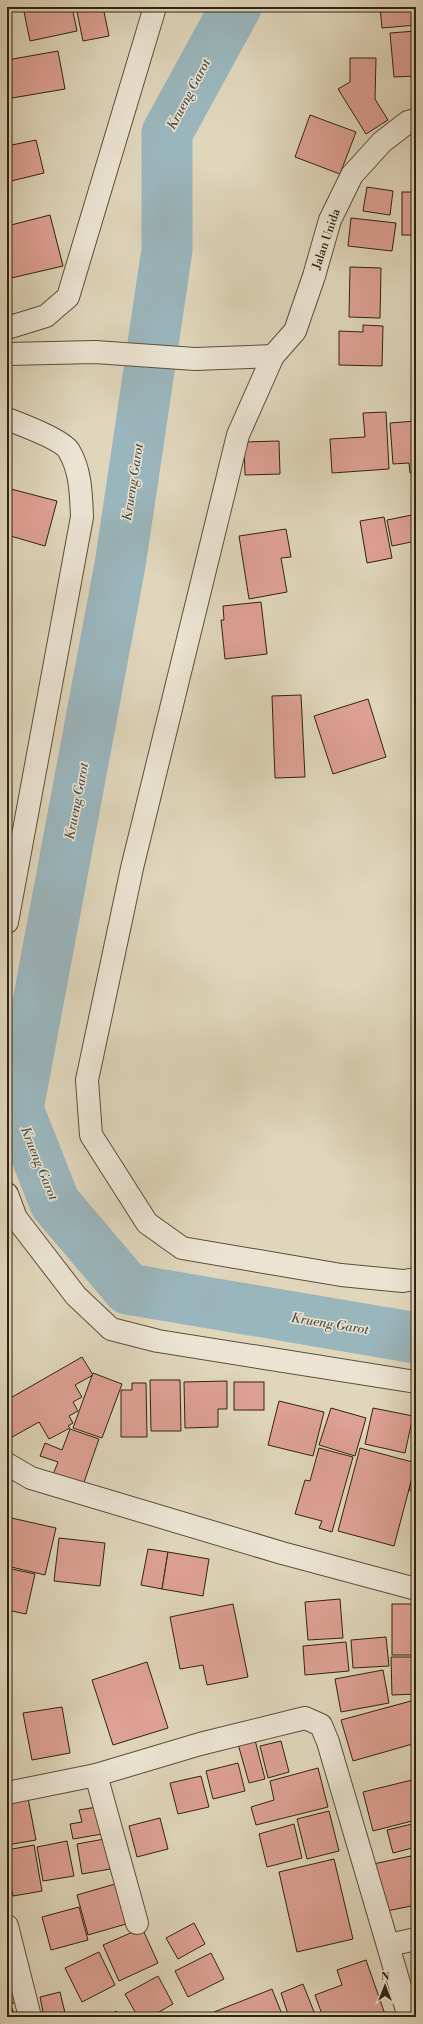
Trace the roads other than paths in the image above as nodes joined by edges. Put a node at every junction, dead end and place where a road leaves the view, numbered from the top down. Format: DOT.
graph roads {
  1 [pos="155,7"];
  2 [pos="416,120"];
  3 [pos="7,328"];
  4 [pos="7,351"];
  5 [pos="273,356"];
  6 [pos="7,419"];
  7 [pos="7,922"];
  8 [pos="7,1194"];
  9 [pos="416,1279"];
  10 [pos="416,1382"];
  11 [pos="7,1464"];
  12 [pos="416,1589"];
  13 [pos="96,1775"];
  14 [pos="7,1793"];
  15 [pos="136,1923"];
  16 [pos="7,1926"];
  17 [pos="416,1940"];
  18 [pos="389,1945"];
  19 [pos="30,2017"];
  20 [pos="409,2017"];
  1 -- 3 [label="street"];
  2 -- 5 [label="street, Jalan Unida"];
  4 -- 5 [label="street"];
  5 -- 9 [label="street, Jalan Unida"];
  6 -- 7 [label="street"];
  8 -- 10 [label="street"];
  11 -- 12 [label="street"];
  13 -- 14 [label="street"];
  13 -- 15 [label="street"];
  13 -- 18 [label="street"];
  16 -- 19 [label="street"];
  17 -- 18 [label="street"];
  18 -- 20 [label="street"];
}
